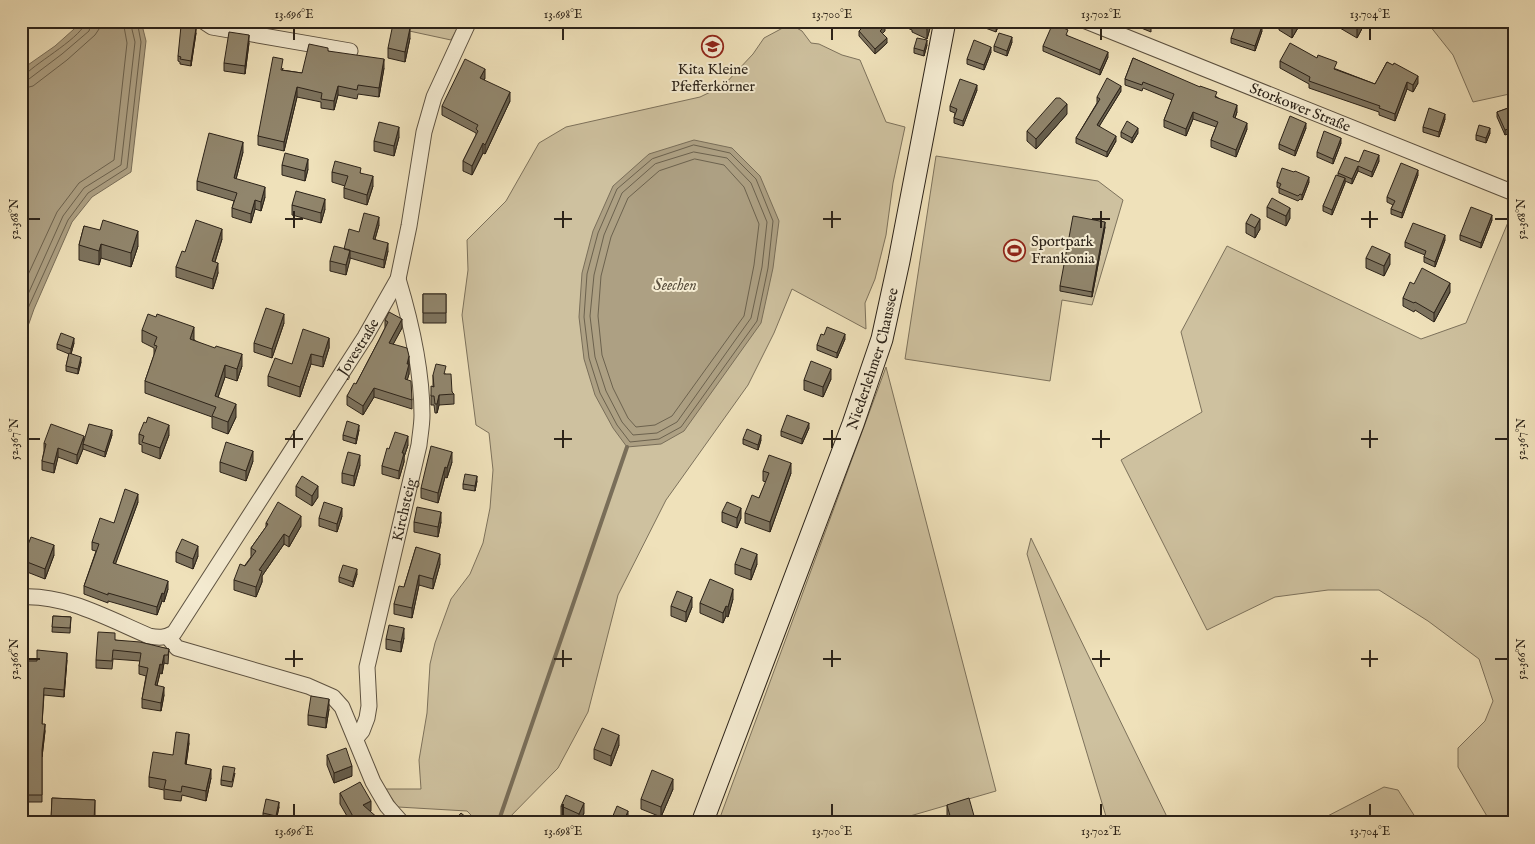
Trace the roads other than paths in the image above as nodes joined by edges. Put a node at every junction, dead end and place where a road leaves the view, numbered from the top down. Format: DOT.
graph roads {
  1 [pos="203,21"];
  2 [pos="469,21"];
  3 [pos="945,21"];
  4 [pos="1086,21"];
  5 [pos="350,51"];
  6 [pos="1514,193"];
  7 [pos="398,279"];
  8 [pos="21,596"];
  9 [pos="168,637"];
  10 [pos="356,738"];
  11 [pos="402,823"];
  12 [pos="702,823"];
  1 -- 5 [label="street"];
  2 -- 7 [label="street, Jovestraße"];
  3 -- 12 [label="main road, Niederlehmer Chaussee"];
  4 -- 6 [label="street, Storkower Straße"];
  7 -- 9 [label="street, Jovestraße"];
  7 -- 10 [label="street, Kirchsteig"];
  8 -- 9 [label="street"];
  9 -- 10 [label="street"];
  10 -- 11 [label="street"];
}
